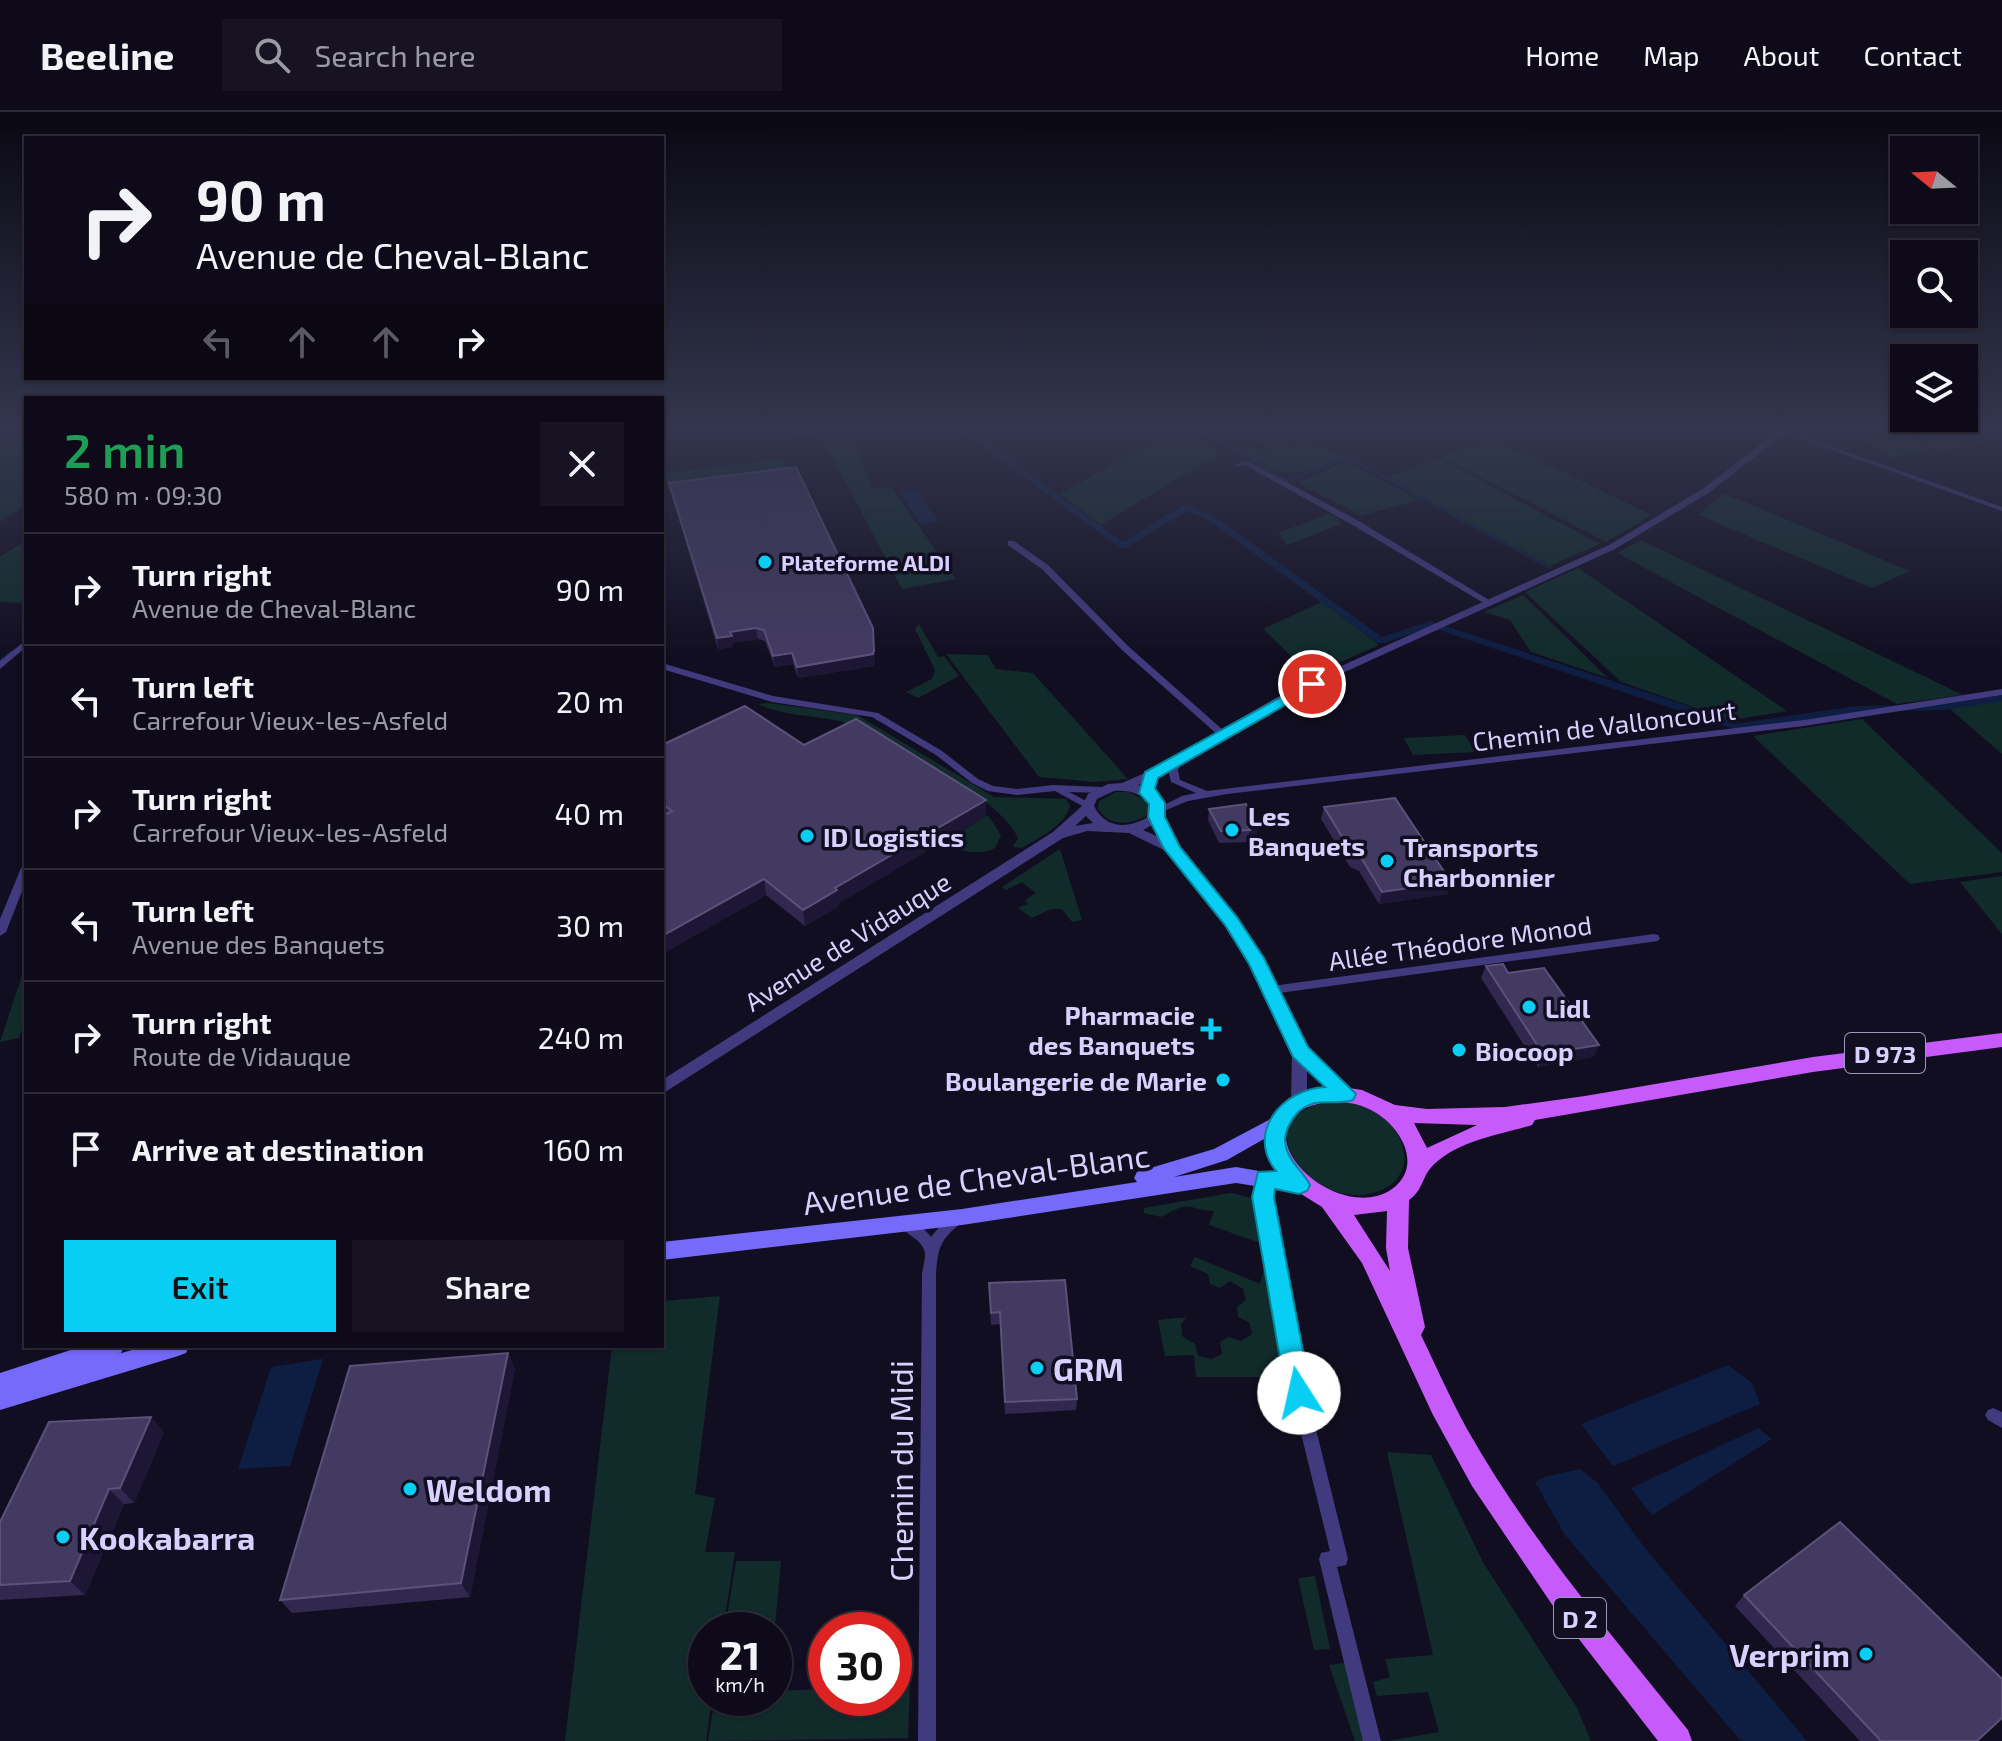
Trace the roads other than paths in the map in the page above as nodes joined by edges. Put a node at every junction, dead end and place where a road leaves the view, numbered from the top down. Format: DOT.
graph roads {
  1 [pos="1322,504"];
  2 [pos="1683,504"];
  3 [pos="1011,543"];
  4 [pos="1490,603"];
  5 [pos="24,645"];
  6 [pos="0,666"];
  7 [pos="664,667"];
  8 [pos="2002,692"];
  9 [pos="1221,733"];
  10 [pos="1179,758"];
  11 [pos="1151,775"];
  12 [pos="1124,787"];
  13 [pos="1054,788"];
  14 [pos="1101,790"];
  15 [pos="1211,794"];
  16 [pos="1149,795"];
  17 [pos="1185,798"];
  18 [pos="1088,806"];
  19 [pos="1158,813"];
  20 [pos="1111,828"];
  21 [pos="1131,829"];
  22 [pos="1058,835"];
  23 [pos="1173,849"];
  24 [pos="24,873"];
  25 [pos="0,932"];
  26 [pos="1654,938"];
  27 [pos="1272,990"];
  28 [pos="2002,1040"];
  29 [pos="1300,1052"];
  30 [pos="664,1087"];
  31 [pos="1346,1094"];
  32 [pos="1299,1101"];
  33 [pos="1562,1107"];
  34 [pos="1391,1112"];
  35 [pos="1278,1122"];
  36 [pos="1419,1166"];
  37 [pos="1266,1179"];
  38 [pos="1299,1185"];
  39 [pos="1398,1197"];
  40 [pos="1331,1202"];
  41 [pos="962,1217"];
  42 [pos="904,1224"];
  43 [pos="664,1244"];
  44 [pos="931,1249"];
  45 [pos="664,1251"];
  46 [pos="107,1348"];
  47 [pos="171,1348"];
  48 [pos="1419,1353"];
  49 [pos="0,1383"];
  50 [pos="0,1400"];
  51 [pos="927,1741"];
  52 [pos="1372,1741"];
  53 [pos="1677,1741"];
  1 -- 4 [label="street"];
  2 -- 4 [label="street"];
  3 -- 9 [label="street"];
  4 -- 9 [label="street"];
  5 -- 6 [label="street"];
  7 -- 13 [label="street"];
  8 -- 15 [label="street, Chemin de Valloncourt"];
  9 -- 10 [label="street"];
  10 -- 11 [label="street"];
  10 -- 15 [label="street, Chemin de Valloncourt"];
  11 -- 12 [label="street"];
  11 -- 16 [label="street"];
  12 -- 14 [label="street"];
  12 -- 16 [label="street"];
  13 -- 14 [label="street"];
  13 -- 18 [label="street"];
  14 -- 18 [label="street"];
  15 -- 17 [label="street, Chemin de Valloncourt"];
  16 -- 17 [label="street, Chemin de Valloncourt"];
  16 -- 19 [label="street"];
  17 -- 19 [label="street, Chemin de Valloncourt"];
  18 -- 20 [label="street"];
  18 -- 22 [label="street, Avenue de Vidauque"];
  19 -- 21 [label="street"];
  19 -- 23 [label="street"];
  20 -- 21 [label="street"];
  20 -- 22 [label="street, Avenue de Vidauque"];
  21 -- 23 [label="street"];
  22 -- 30 [label="street, Avenue de Vidauque"];
  23 -- 27 [label="street"];
  24 -- 25 [label="street"];
  26 -- 27 [label="street, Allée Théodore Monod"];
  27 -- 29 [label="street"];
  28 -- 33 [label="main road, D 973"];
  29 -- 31 [label="street"];
  29 -- 32 [label="street"];
  31 -- 32 [label="main road"];
  31 -- 34 [label="main road"];
  32 -- 35 [label="main road"];
  33 -- 34 [label="main road, D 973"];
  33 -- 36 [label="main road, D 973"];
  34 -- 36 [label="main road"];
  35 -- 38 [label="main road"];
  35 -- 43 [label="main road, Avenue de Cheval-Blanc"];
  36 -- 39 [label="main road"];
  37 -- 38 [label="main road, Avenue de Cheval-Blanc"];
  37 -- 41 [label="main road, Avenue de Cheval-Blanc"];
  37 -- 52 [label="street"];
  38 -- 40 [label="main road"];
  39 -- 40 [label="main road"];
  39 -- 48 [label="main road, D 2"];
  40 -- 48 [label="main road, D 2"];
  41 -- 42 [label="main road, Avenue de Cheval-Blanc"];
  41 -- 44 [label="street"];
  42 -- 44 [label="street"];
  42 -- 45 [label="main road, Avenue de Cheval-Blanc"];
  44 -- 51 [label="street, Chemin du Midi"];
  46 -- 49 [label="main road"];
  47 -- 50 [label="main road"];
  48 -- 53 [label="main road, D 2"];
}
